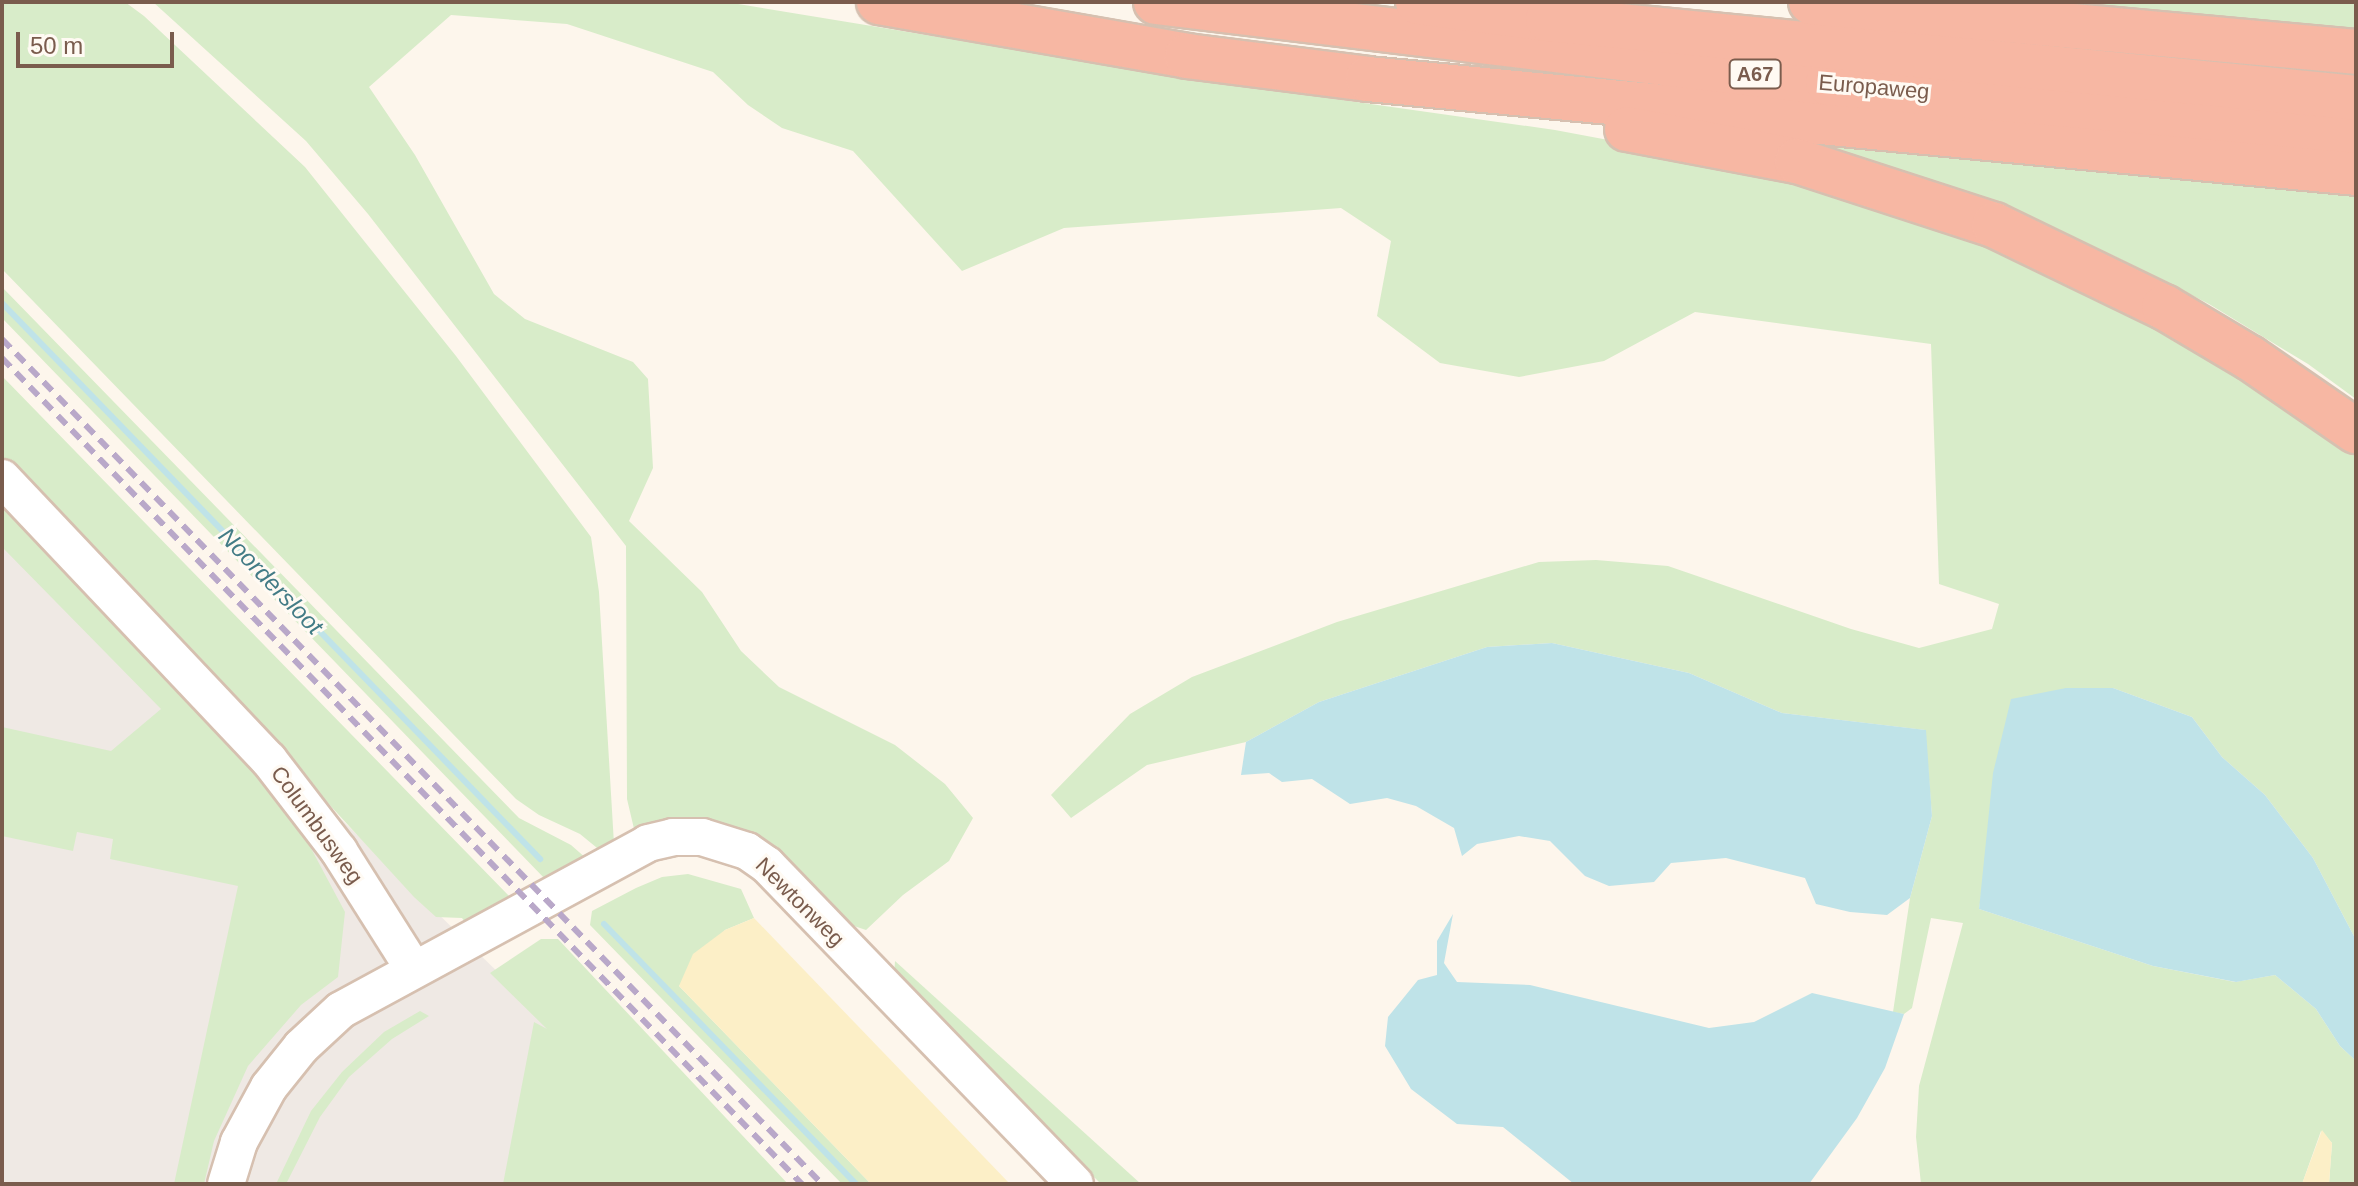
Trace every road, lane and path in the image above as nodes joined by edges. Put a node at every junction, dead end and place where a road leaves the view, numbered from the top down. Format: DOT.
graph roads {
  1 [pos="879,2"];
  2 [pos="1156,2"];
  3 [pos="1418,2"];
  4 [pos="1811,2"];
  5 [pos="2356,52"];
  6 [pos="1368,79"];
  7 [pos="2356,98"];
  8 [pos="2356,131"];
  9 [pos="2356,173"];
  10 [pos="2356,431"];
  11 [pos="2,478"];
  12 [pos="413,968"];
  13 [pos="226,1184"];
  14 [pos="1075,1184"];
  1 -- 6 [label="highway, A67"];
  2 -- 8 [label="highway, Europaweg / A67"];
  3 -- 7 [label="highway, Europaweg / A67"];
  4 -- 5 [label="highway"];
  6 -- 9 [label="highway, A67"];
  6 -- 10 [label="highway, A67"];
  11 -- 12 [label="street, Columbusweg"];
  12 -- 13 [label="street"];
  12 -- 14 [label="street, Newtonweg"];
}
